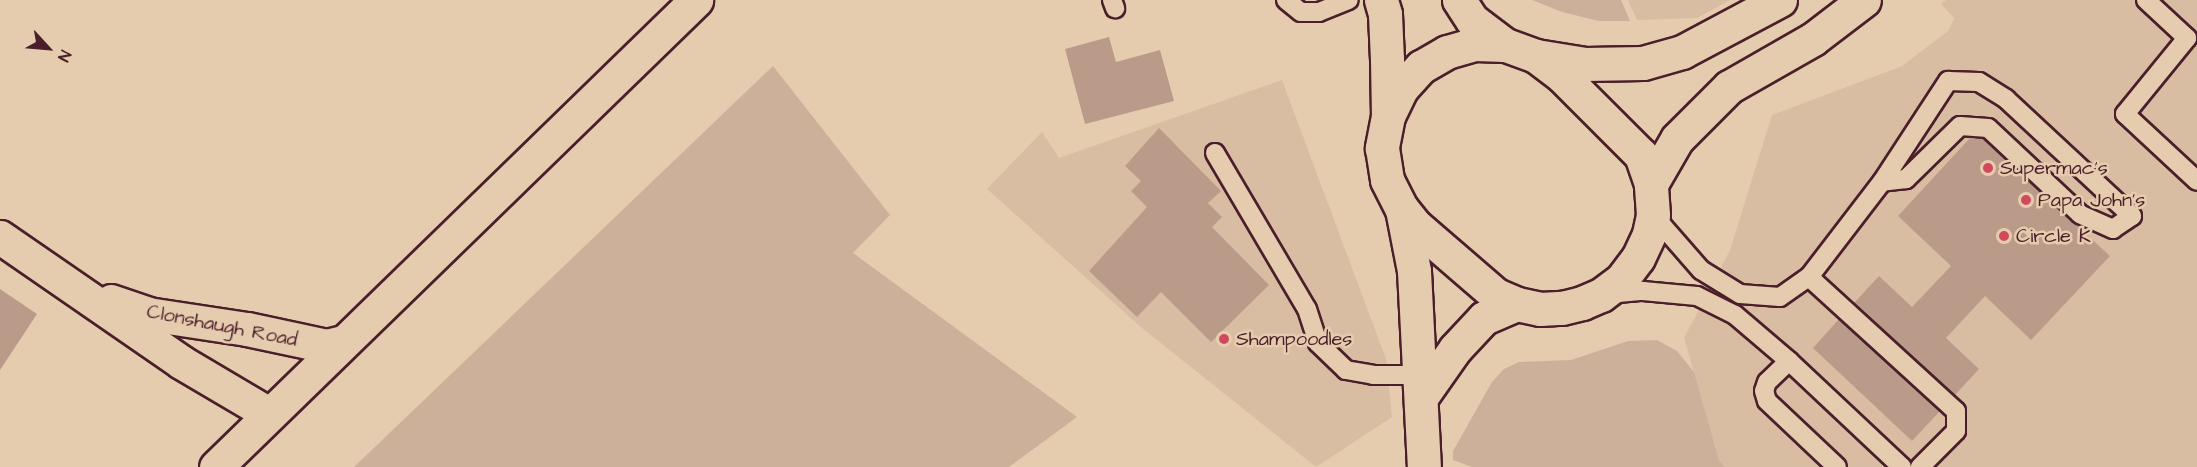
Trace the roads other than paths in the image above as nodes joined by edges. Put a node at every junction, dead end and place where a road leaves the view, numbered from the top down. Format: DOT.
graph roads {
  1 [pos="1286,0"];
  2 [pos="1349,0"];
  3 [pos="1381,0"];
  4 [pos="1459,0"];
  5 [pos="1780,0"];
  6 [pos="1864,0"];
  7 [pos="2146,0"];
  8 [pos="693,2"];
  9 [pos="2192,31"];
  10 [pos="1505,45"];
  11 [pos="1536,56"];
  12 [pos="1388,116"];
  13 [pos="1215,153"];
  14 [pos="2197,181"];
  15 [pos="1881,182"];
  16 [pos="1652,200"];
  17 [pos="1402,209"];
  18 [pos="0,237"];
  19 [pos="1809,277"];
  20 [pos="68,285"];
  21 [pos="1601,295"];
  22 [pos="1517,304"];
  23 [pos="343,342"];
  24 [pos="1789,360"];
  25 [pos="1427,382"];
  26 [pos="269,414"];
  27 [pos="216,467"];
  28 [pos="1424,467"];
  29 [pos="1837,467"];
  30 [pos="1902,467"];
  31 [pos="1920,467"];
  1 -- 2 [label="lane"];
  3 -- 12 [label="street"];
  4 -- 10 [label="street"];
  5 -- 11 [label="street"];
  6 -- 16 [label="street"];
  7 -- 9 [label="lane"];
  8 -- 23 [label="street"];
  9 -- 14 [label="lane"];
  10 -- 11 [label="street"];
  10 -- 12 [label="street"];
  11 -- 16 [label="street"];
  12 -- 17 [label="street"];
  13 -- 25 [label="lane"];
  15 -- 15 [label="lane"];
  15 -- 19 [label="lane"];
  16 -- 19 [label="lane"];
  16 -- 21 [label="street"];
  17 -- 22 [label="street"];
  17 -- 25 [label="street"];
  18 -- 20 [label="street, Clonshaugh Road"];
  19 -- 31 [label="lane"];
  20 -- 23 [label="street, Clonshaugh Road"];
  20 -- 26 [label="street, Clonshaugh Road"];
  21 -- 22 [label="street"];
  21 -- 24 [label="lane"];
  22 -- 25 [label="street"];
  23 -- 26 [label="street"];
  24 -- 29 [label="lane"];
  24 -- 30 [label="lane"];
  25 -- 28 [label="street"];
  26 -- 27 [label="street"];
}
